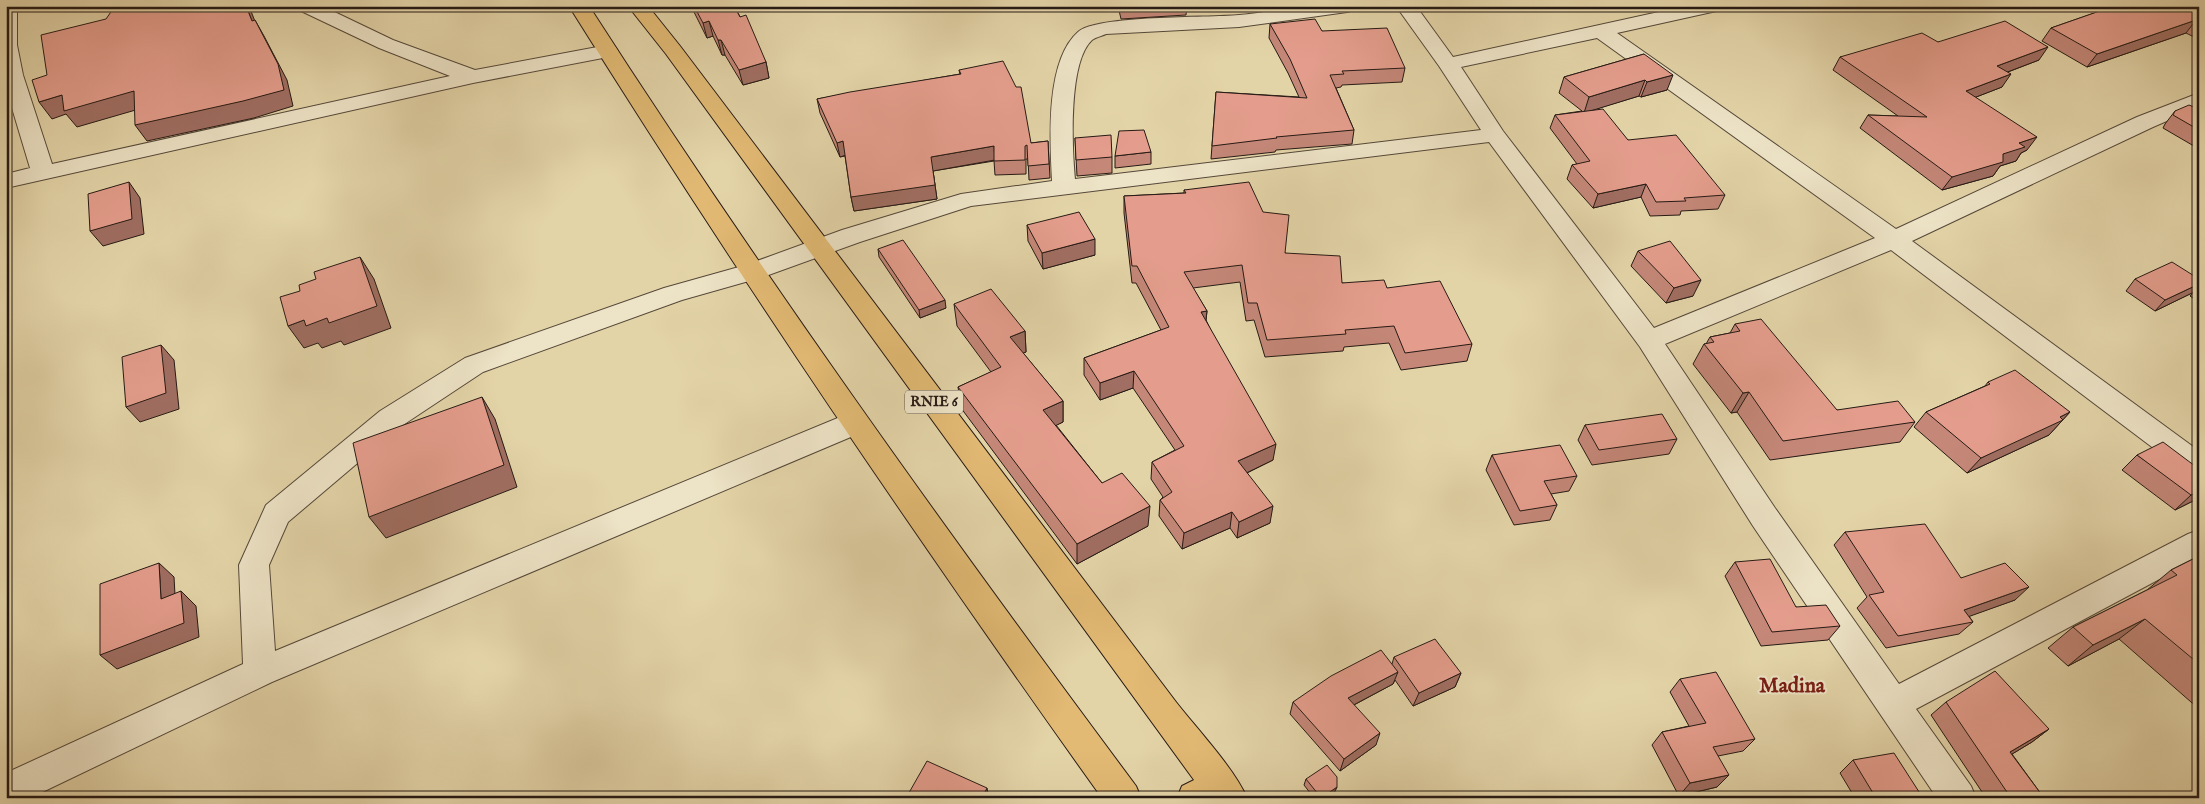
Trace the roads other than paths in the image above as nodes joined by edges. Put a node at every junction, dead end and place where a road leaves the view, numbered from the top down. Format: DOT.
graph roads {
  1 [pos="7,6"];
  2 [pos="306,6"];
  3 [pos="579,6"];
  4 [pos="638,6"];
  5 [pos="1347,6"];
  6 [pos="1406,6"];
  7 [pos="1714,6"];
  8 [pos="1684,10"];
  9 [pos="1601,31"];
  10 [pos="608,51"];
  11 [pos="1448,64"];
  12 [pos="10,75"];
  13 [pos="474,77"];
  14 [pos="2199,100"];
  15 [pos="1495,135"];
  16 [pos="43,173"];
  17 [pos="6,181"];
  18 [pos="1064,187"];
  19 [pos="1894,240"];
  20 [pos="818,248"];
  21 [pos="754,271"];
  22 [pos="1649,340"];
  23 [pos="854,423"];
  24 [pos="2199,467"];
  25 [pos="2199,543"];
  26 [pos="260,672"];
  27 [pos="1894,704"];
  28 [pos="6,791"];
  29 [pos="1214,793"];
  30 [pos="1123,798"];
  31 [pos="1958,798"];
  1 -- 12 [label="street"];
  2 -- 13 [label="street"];
  3 -- 10 [label="main road"];
  4 -- 20 [label="main road, RNIE 6"];
  5 -- 18 [label="street"];
  6 -- 11 [label="street"];
  7 -- 8 [label="street"];
  8 -- 9 [label="street"];
  9 -- 11 [label="street"];
  9 -- 19 [label="street"];
  10 -- 13 [label="street"];
  10 -- 21 [label="main road"];
  11 -- 15 [label="street"];
  12 -- 16 [label="street"];
  13 -- 16 [label="street"];
  14 -- 19 [label="street"];
  15 -- 18 [label="street"];
  15 -- 22 [label="street"];
  16 -- 17 [label="street"];
  18 -- 20 [label="street"];
  19 -- 22 [label="street"];
  19 -- 24 [label="street"];
  20 -- 21 [label="street"];
  20 -- 29 [label="main road, RNIE 6"];
  21 -- 23 [label="main road"];
  21 -- 26 [label="street"];
  22 -- 27 [label="street"];
  23 -- 26 [label="street"];
  23 -- 30 [label="main road"];
  25 -- 27 [label="street"];
  26 -- 28 [label="street"];
  27 -- 31 [label="street"];
}
